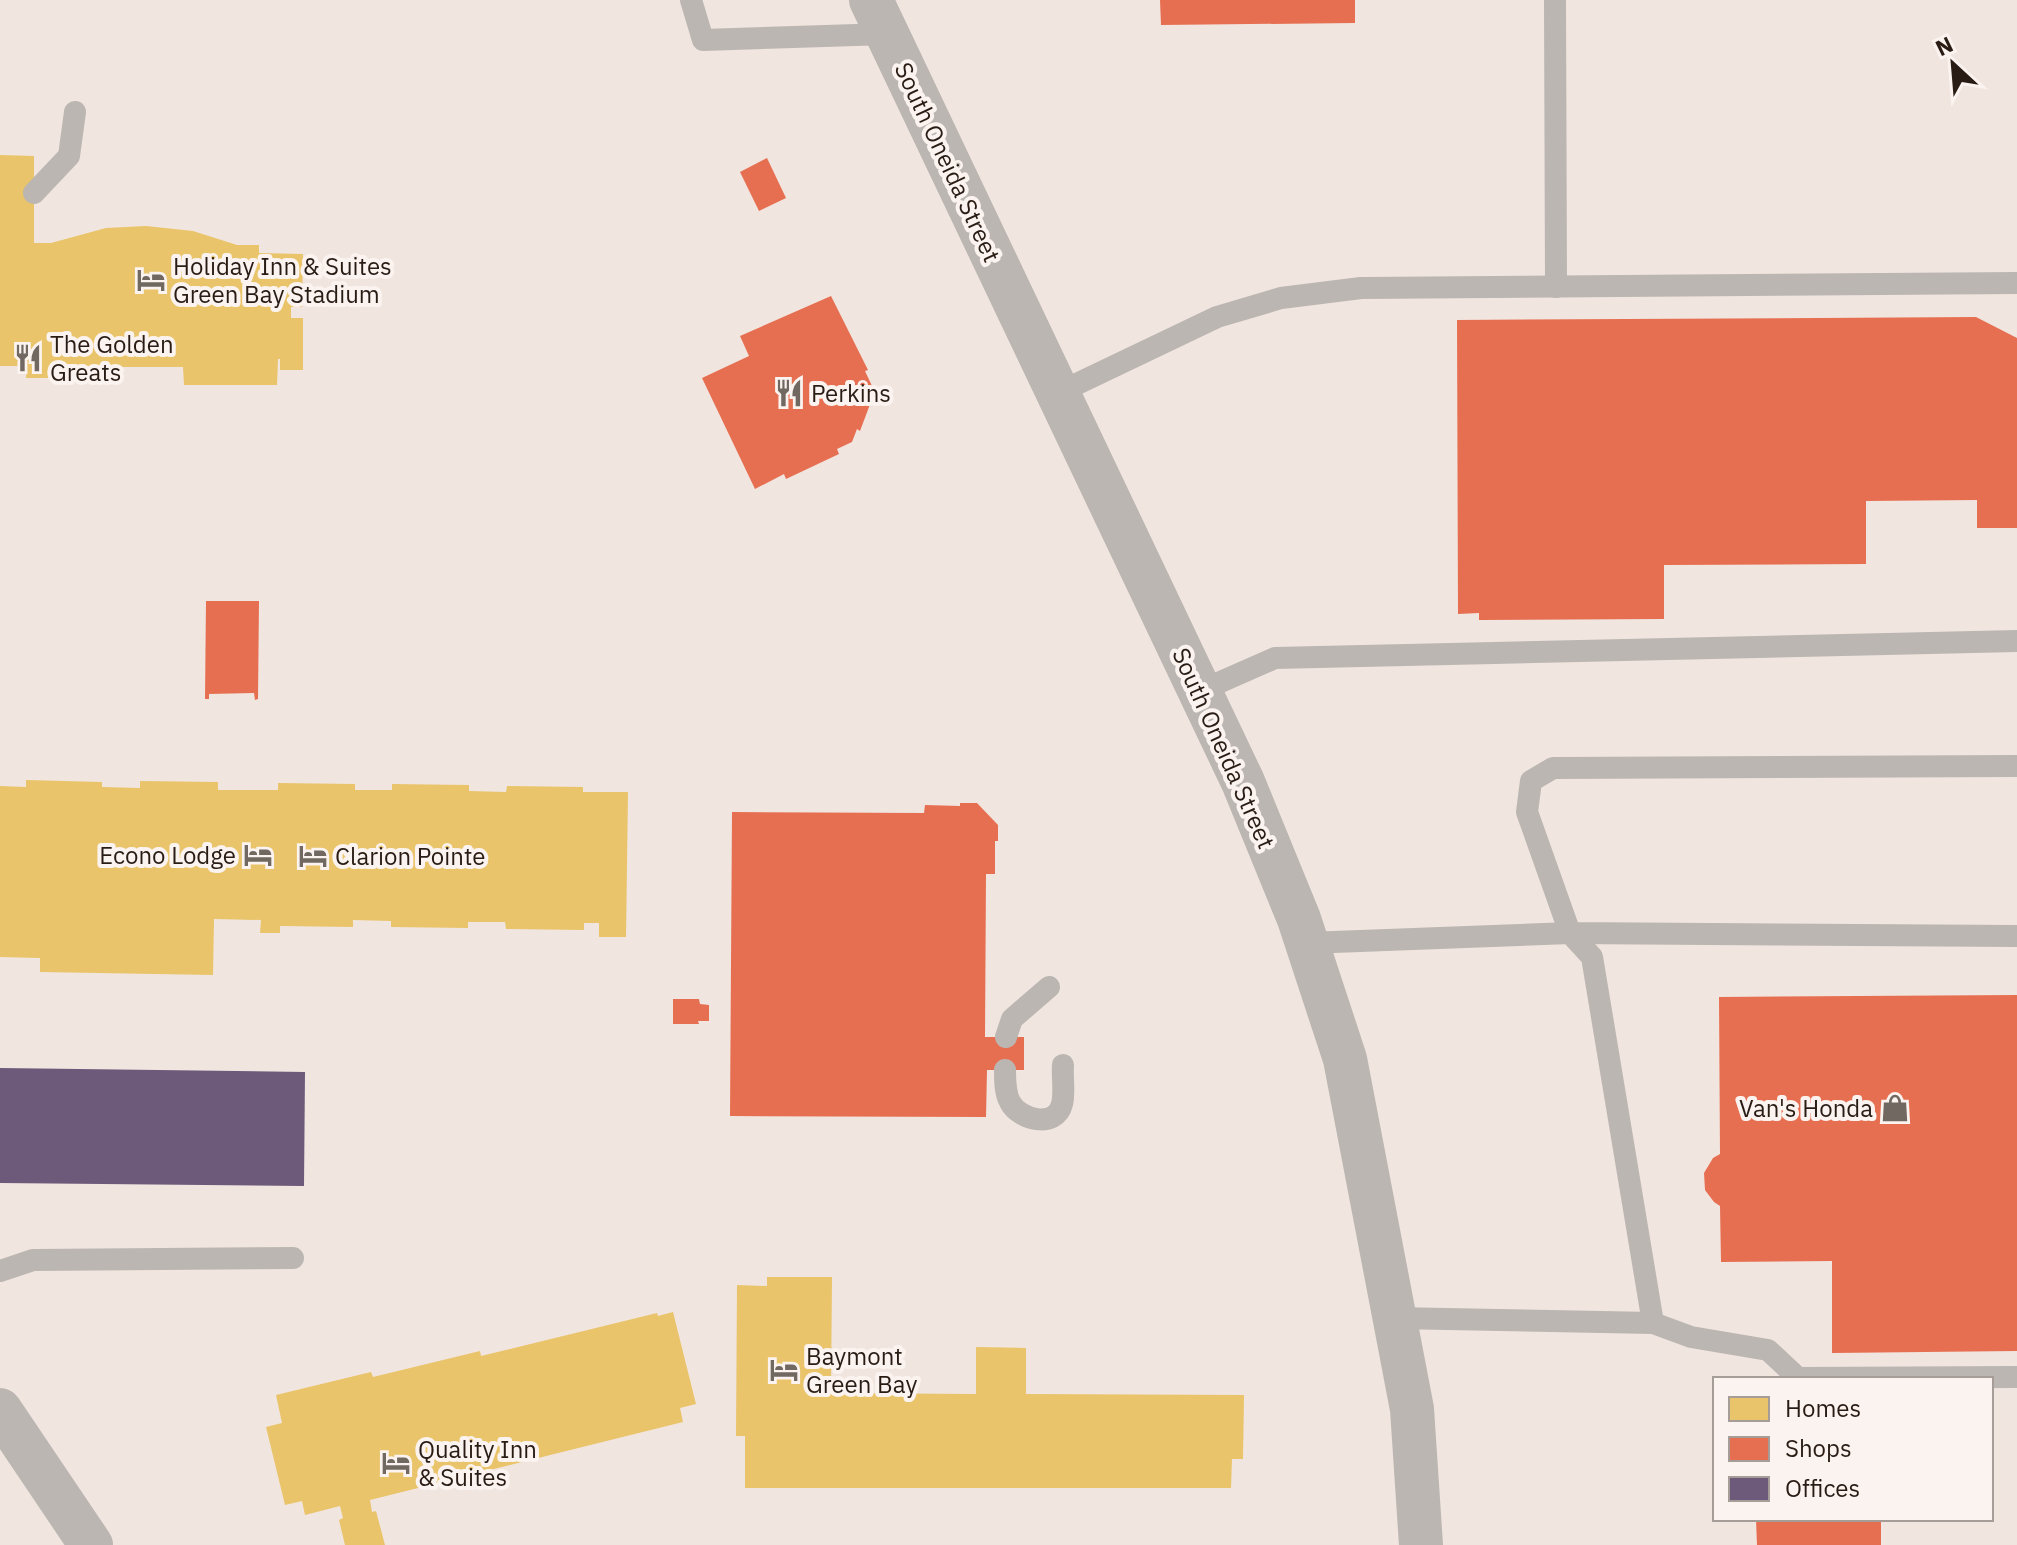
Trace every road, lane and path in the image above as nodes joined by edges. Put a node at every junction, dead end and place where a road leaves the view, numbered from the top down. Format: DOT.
graph roads {
  1 [pos="691,0"];
  2 [pos="1555,0"];
  3 [pos="879,17"];
  4 [pos="75,112"];
  5 [pos="34,193"];
  6 [pos="2017,283"];
  7 [pos="1556,287"];
  8 [pos="1058,393"];
  9 [pos="2017,641"];
  10 [pos="1200,691"];
  11 [pos="2017,766"];
  12 [pos="1570,933"];
  13 [pos="2017,936"];
  14 [pos="1307,943"];
  15 [pos="1049,987"];
  16 [pos="1006,1037"];
  17 [pos="1063,1065"];
  18 [pos="1005,1070"];
  19 [pos="293,1258"];
  20 [pos="0,1271"];
  21 [pos="1394,1318"];
  22 [pos="1653,1323"];
  23 [pos="1797,1377"];
  24 [pos="1993,1377"];
  25 [pos="2017,1377"];
  26 [pos="0,1410"];
  27 [pos="91,1545"];
  28 [pos="1421,1545"];
  1 -- 3 [label="lane"];
  2 -- 7 [label="lane"];
  3 -- 8 [label="street, South Oneida Street"];
  4 -- 5 [label="lane"];
  6 -- 7 [label="lane"];
  7 -- 8 [label="lane"];
  8 -- 10 [label="street, South Oneida Street"];
  9 -- 10 [label="lane"];
  10 -- 14 [label="street, South Oneida Street"];
  11 -- 12 [label="lane"];
  12 -- 13 [label="lane"];
  12 -- 14 [label="lane"];
  12 -- 22 [label="lane"];
  14 -- 21 [label="street, South Oneida Street"];
  15 -- 16 [label="lane"];
  17 -- 18 [label="lane"];
  19 -- 20 [label="lane"];
  21 -- 22 [label="lane"];
  21 -- 28 [label="street, South Oneida Street"];
  22 -- 23 [label="lane"];
  24 -- 25 [label="lane"];
  26 -- 27 [label="street"];
}
